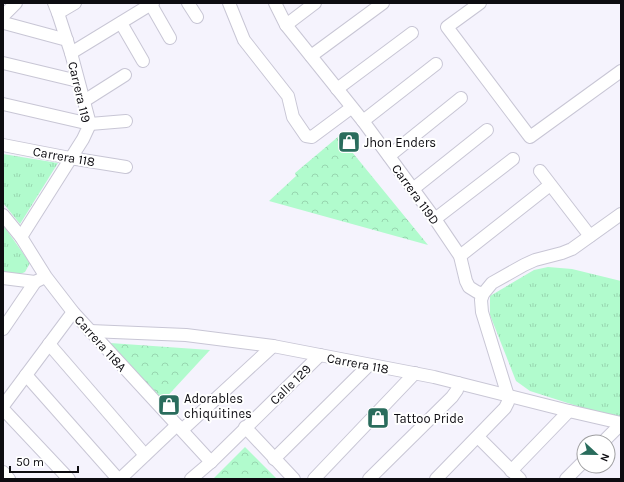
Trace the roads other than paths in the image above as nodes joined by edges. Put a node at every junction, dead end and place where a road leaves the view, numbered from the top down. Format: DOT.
graph roads {
  1 [pos="16,3"];
  2 [pos="75,3"];
  3 [pos="151,3"];
  4 [pos="188,3"];
  5 [pos="229,3"];
  6 [pos="275,3"];
  7 [pos="315,3"];
  8 [pos="383,3"];
  9 [pos="480,3"];
  10 [pos="56,8"];
  11 [pos="197,17"];
  12 [pos="3,20"];
  13 [pos="121,23"];
  14 [pos="286,25"];
  15 [pos="412,33"];
  16 [pos="170,38"];
  17 [pos="67,40"];
  18 [pos="71,53"];
  19 [pos="311,56"];
  20 [pos="143,61"];
  21 [pos="3,63"];
  22 [pos="436,64"];
  23 [pos="621,71"];
  24 [pos="125,75"];
  25 [pos="78,81"];
  26 [pos="336,89"];
  27 [pos="461,98"];
  28 [pos="84,101"];
  29 [pos="3,104"];
  30 [pos="351,108"];
  31 [pos="126,121"];
  32 [pos="363,121"];
  33 [pos="90,124"];
  34 [pos="488,130"];
  35 [pos="3,144"];
  36 [pos="389,156"];
  37 [pos="70,158"];
  38 [pos="513,159"];
  39 [pos="126,167"];
  40 [pos="540,171"];
  41 [pos="550,185"];
  42 [pos="413,189"];
  43 [pos="621,214"];
  44 [pos="3,215"];
  45 [pos="435,219"];
  46 [pos="590,236"];
  47 [pos="21,237"];
  48 [pos="460,256"];
  49 [pos="3,278"];
  50 [pos="40,279"];
  51 [pos="483,294"];
  52 [pos="73,312"];
  53 [pos="3,329"];
  54 [pos="90,331"];
  55 [pos="49,344"];
  56 [pos="273,346"];
  57 [pos="320,355"];
  58 [pos="369,365"];
  59 [pos="415,373"];
  60 [pos="26,375"];
  61 [pos="458,383"];
  62 [pos="508,399"];
  63 [pos="3,407"];
  64 [pos="570,411"];
  65 [pos="621,424"];
  66 [pos="179,428"];
  67 [pos="245,428"];
  68 [pos="611,434"];
  69 [pos="478,437"];
  70 [pos="145,455"];
  71 [pos="274,458"];
  72 [pos="211,462"];
  73 [pos="576,469"];
  74 [pos="322,470"];
  75 [pos="3,472"];
  76 [pos="516,475"];
  77 [pos="441,477"];
  78 [pos="9,479"];
  79 [pos="68,479"];
  80 [pos="119,479"];
  81 [pos="191,479"];
  82 [pos="294,479"];
  83 [pos="314,479"];
  84 [pos="331,479"];
  85 [pos="369,479"];
  86 [pos="566,479"];
  1 -- 12 [label="street"];
  2 -- 10 [label="street"];
  3 -- 13 [label="street"];
  3 -- 16 [label="street"];
  4 -- 11 [label="street"];
  5 -- 30 [label="street"];
  6 -- 14 [label="street, Carrera 119D"];
  7 -- 14 [label="street"];
  8 -- 19 [label="street"];
  9 -- 23 [label="street"];
  10 -- 17 [label="street, Carrera 119"];
  12 -- 17 [label="street"];
  13 -- 18 [label="street"];
  13 -- 20 [label="street"];
  14 -- 19 [label="street, Carrera 119D"];
  15 -- 26 [label="street"];
  17 -- 18 [label="street, Carrera 119"];
  18 -- 25 [label="street, Carrera 119"];
  19 -- 26 [label="street, Carrera 119D"];
  21 -- 25 [label="street"];
  22 -- 32 [label="street"];
  24 -- 28 [label="street"];
  25 -- 28 [label="street, Carrera 119"];
  26 -- 30 [label="street, Carrera 119D"];
  27 -- 36 [label="street"];
  28 -- 33 [label="street, Carrera 119"];
  29 -- 33 [label="street"];
  30 -- 32 [label="street, Carrera 119D"];
  31 -- 33 [label="street"];
  32 -- 36 [label="street, Carrera 119D"];
  33 -- 37 [label="street, Carrera 119"];
  34 -- 42 [label="street"];
  35 -- 37 [label="street, Carrera 118"];
  36 -- 42 [label="street, Carrera 119D"];
  37 -- 39 [label="street, Carrera 118"];
  37 -- 47 [label="street, Carrera 119"];
  38 -- 45 [label="street"];
  40 -- 41 [label="street"];
  41 -- 46 [label="street"];
  41 -- 48 [label="street"];
  42 -- 45 [label="street, Carrera 119D"];
  43 -- 46 [label="street"];
  44 -- 47 [label="street, Carrera 118A"];
  45 -- 48 [label="street, Carrera 119D"];
  46 -- 51 [label="street"];
  47 -- 50 [label="street, Carrera 118A"];
  48 -- 51 [label="street, Carrera 119D"];
  49 -- 50 [label="street"];
  50 -- 52 [label="street, Carrera 118A"];
  50 -- 53 [label="street"];
  51 -- 62 [label="street"];
  52 -- 54 [label="street, Carrera 118A"];
  52 -- 55 [label="street"];
  54 -- 56 [label="street, Carrera 118"];
  54 -- 66 [label="street, Carrera 118A"];
  55 -- 60 [label="street"];
  55 -- 70 [label="street"];
  56 -- 57 [label="street, Carrera 118"];
  56 -- 66 [label="street"];
  57 -- 58 [label="street, Carrera 118"];
  57 -- 67 [label="street, Calle 129"];
  58 -- 59 [label="street, Carrera 118"];
  58 -- 71 [label="street"];
  59 -- 61 [label="street, Carrera 118"];
  59 -- 74 [label="street"];
  60 -- 63 [label="street"];
  60 -- 80 [label="street"];
  61 -- 62 [label="street, Carrera 118"];
  61 -- 85 [label="street"];
  62 -- 64 [label="street, Carrera 118"];
  62 -- 69 [label="street"];
  63 -- 79 [label="street"];
  64 -- 65 [label="street, Carrera 118"];
  64 -- 76 [label="street"];
  65 -- 68 [label="street"];
  66 -- 70 [label="street"];
  66 -- 72 [label="street, Carrera 118A"];
  67 -- 71 [label="street"];
  67 -- 72 [label="street, Calle 129"];
  69 -- 76 [label="street"];
  69 -- 77 [label="street"];
  70 -- 80 [label="street"];
  71 -- 82 [label="street"];
  72 -- 81 [label="street, Calle 129"];
  73 -- 86 [label="street"];
  74 -- 83 [label="street"];
  74 -- 84 [label="street"];
  75 -- 78 [label="street"];
}
